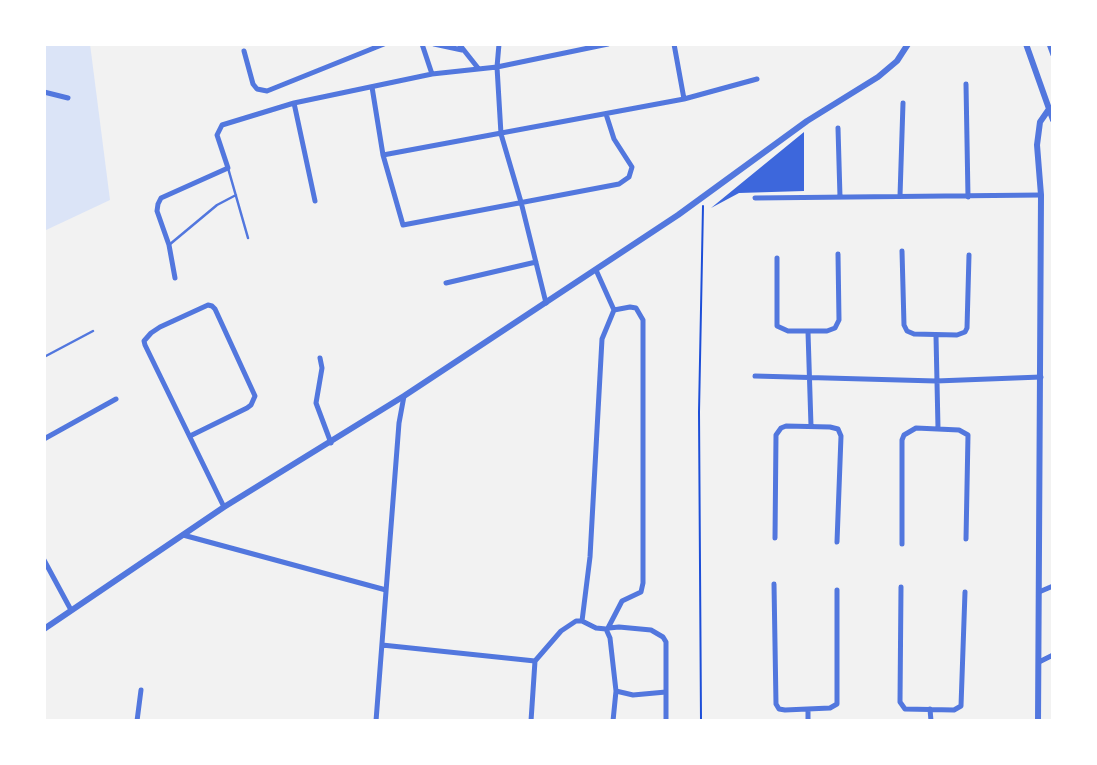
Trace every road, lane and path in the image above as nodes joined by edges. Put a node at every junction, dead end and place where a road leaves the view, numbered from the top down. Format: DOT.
graph roads {
  1 [pos="384,44"];
  2 [pos="422,44"];
  3 [pos="434,44"];
  4 [pos="459,44"];
  5 [pos="499,44"];
  6 [pos="608,44"];
  7 [pos="674,44"];
  8 [pos="908,44"];
  9 [pos="1026,44"];
  10 [pos="1049,44"];
  11 [pos="596,45"];
  12 [pos="463,50"];
  13 [pos="244,51"];
  14 [pos="1053,55"];
  15 [pos="497,67"];
  16 [pos="478,68"];
  17 [pos="432,74"];
  18 [pos="757,79"];
  19 [pos="966,84"];
  20 [pos="372,87"];
  21 [pos="44,93"];
  22 [pos="68,98"];
  23 [pos="684,99"];
  24 [pos="1053,101"];
  25 [pos="294,103"];
  26 [pos="903,103"];
  27 [pos="1049,109"];
  28 [pos="606,114"];
  29 [pos="1053,120"];
  30 [pos="838,128"];
  31 [pos="501,134"];
  32 [pos="383,155"];
  33 [pos="228,168"];
  34 [pos="236,195"];
  35 [pos="1041,195"];
  36 [pos="900,196"];
  37 [pos="840,197"];
  38 [pos="968,197"];
  39 [pos="701,198"];
  40 [pos="755,198"];
  41 [pos="315,201"];
  42 [pos="521,202"];
  43 [pos="248,238"];
  44 [pos="169,244"];
  45 [pos="902,251"];
  46 [pos="838,254"];
  47 [pos="969,255"];
  48 [pos="777,258"];
  49 [pos="536,262"];
  50 [pos="596,270"];
  51 [pos="176,278"];
  52 [pos="446,283"];
  53 [pos="546,303"];
  54 [pos="614,310"];
  55 [pos="93,331"];
  56 [pos="808,332"];
  57 [pos="936,336"];
  58 [pos="44,357"];
  59 [pos="320,358"];
  60 [pos="755,376"];
  61 [pos="1041,377"];
  62 [pos="809,379"];
  63 [pos="936,381"];
  64 [pos="404,396"];
  65 [pos="116,399"];
  66 [pos="811,426"];
  67 [pos="938,428"];
  68 [pos="190,436"];
  69 [pos="44,439"];
  70 [pos="331,443"];
  71 [pos="224,507"];
  72 [pos="182,534"];
  73 [pos="775,538"];
  74 [pos="966,539"];
  75 [pos="837,542"];
  76 [pos="902,544"];
  77 [pos="44,560"];
  78 [pos="774,584"];
  79 [pos="1053,586"];
  80 [pos="901,587"];
  81 [pos="386,590"];
  82 [pos="837,590"];
  83 [pos="965,592"];
  84 [pos="1039,592"];
  85 [pos="71,610"];
  86 [pos="582,621"];
  87 [pos="44,629"];
  88 [pos="607,629"];
  89 [pos="382,645"];
  90 [pos="1053,655"];
  91 [pos="535,661"];
  92 [pos="1039,662"];
  93 [pos="141,690"];
  94 [pos="616,691"];
  95 [pos="666,692"];
  96 [pos="930,709"];
  97 [pos="808,710"];
  98 [pos="137,721"];
  99 [pos="376,721"];
  100 [pos="531,721"];
  101 [pos="613,721"];
  102 [pos="666,721"];
  103 [pos="701,721"];
  104 [pos="808,721"];
  105 [pos="931,721"];
  106 [pos="1038,721"];
  1 -- 13 [label="street"];
  2 -- 17 [label="street"];
  3 -- 12 [label="street"];
  4 -- 12 [label="street"];
  5 -- 15 [label="street"];
  6 -- 11 [label="street"];
  7 -- 23 [label="street"];
  8 -- 39 [label="street"];
  9 -- 27 [label="street"];
  10 -- 14 [label="street"];
  11 -- 15 [label="street"];
  12 -- 16 [label="street"];
  15 -- 16 [label="street"];
  15 -- 31 [label="street"];
  16 -- 17 [label="street"];
  17 -- 20 [label="street"];
  18 -- 23 [label="street"];
  19 -- 38 [label="street"];
  20 -- 25 [label="street"];
  20 -- 32 [label="street"];
  21 -- 22 [label="street"];
  23 -- 28 [label="street"];
  24 -- 27 [label="street"];
  25 -- 33 [label="street"];
  25 -- 41 [label="street"];
  26 -- 36 [label="street"];
  27 -- 29 [label="street"];
  27 -- 35 [label="street"];
  28 -- 31 [label="street"];
  28 -- 42 [label="street"];
  30 -- 37 [label="street"];
  31 -- 32 [label="street"];
  31 -- 42 [label="street"];
  32 -- 42 [label="street"];
  33 -- 34 [label="lane"];
  33 -- 44 [label="street"];
  34 -- 43 [label="lane"];
  34 -- 44 [label="lane"];
  35 -- 38 [label="street"];
  35 -- 61 [label="street"];
  36 -- 37 [label="street"];
  36 -- 38 [label="street"];
  37 -- 40 [label="street"];
  39 -- 50 [label="street"];
  39 -- 103 [label="path"];
  42 -- 49 [label="street"];
  44 -- 51 [label="street"];
  45 -- 57 [label="street"];
  46 -- 56 [label="street"];
  47 -- 57 [label="street"];
  48 -- 56 [label="street"];
  49 -- 52 [label="street"];
  49 -- 53 [label="street"];
  50 -- 53 [label="street"];
  50 -- 54 [label="street"];
  53 -- 64 [label="street"];
  54 -- 86 [label="street"];
  54 -- 88 [label="street"];
  55 -- 58 [label="lane"];
  56 -- 62 [label="street"];
  57 -- 63 [label="street"];
  59 -- 70 [label="street"];
  60 -- 62 [label="street"];
  61 -- 63 [label="street"];
  61 -- 84 [label="street"];
  62 -- 63 [label="street"];
  62 -- 66 [label="street"];
  63 -- 67 [label="street"];
  64 -- 70 [label="street"];
  64 -- 81 [label="street"];
  65 -- 69 [label="street"];
  66 -- 73 [label="street"];
  66 -- 75 [label="street"];
  67 -- 74 [label="street"];
  67 -- 76 [label="street"];
  68 -- 68 [label="street"];
  68 -- 71 [label="street"];
  70 -- 71 [label="street"];
  71 -- 72 [label="street"];
  72 -- 81 [label="street"];
  72 -- 85 [label="street"];
  77 -- 85 [label="street"];
  78 -- 97 [label="street"];
  79 -- 84 [label="street"];
  80 -- 96 [label="street"];
  81 -- 89 [label="street"];
  82 -- 97 [label="street"];
  83 -- 96 [label="street"];
  84 -- 92 [label="street"];
  85 -- 87 [label="street"];
  86 -- 88 [label="street"];
  86 -- 91 [label="street"];
  88 -- 94 [label="street"];
  88 -- 95 [label="street"];
  89 -- 91 [label="street"];
  89 -- 99 [label="street"];
  90 -- 92 [label="street"];
  91 -- 100 [label="street"];
  92 -- 106 [label="street"];
  93 -- 98 [label="street"];
  94 -- 95 [label="street"];
  94 -- 101 [label="street"];
  95 -- 102 [label="street"];
  96 -- 105 [label="street"];
  97 -- 104 [label="street"];
}
